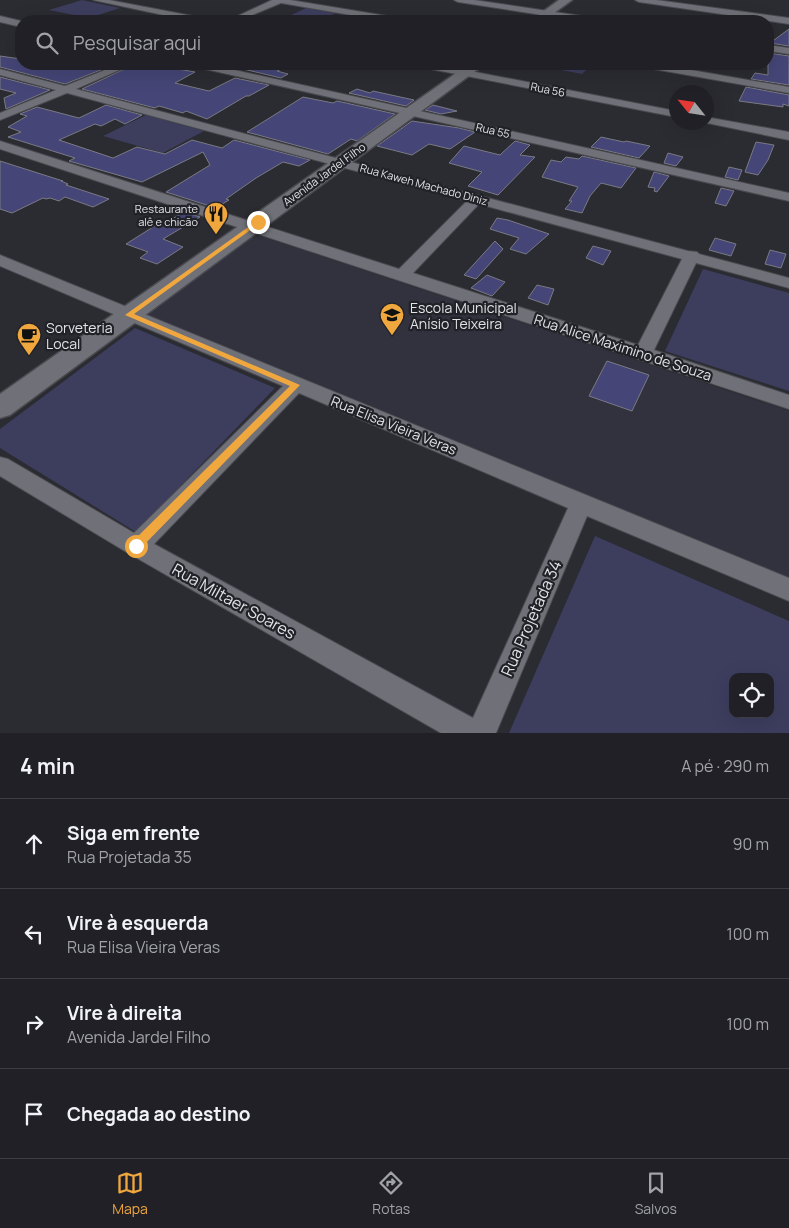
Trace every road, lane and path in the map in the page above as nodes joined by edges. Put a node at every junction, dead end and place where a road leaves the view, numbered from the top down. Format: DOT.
graph roads {
  1 [pos="97,0"];
  2 [pos="280,0"];
  3 [pos="458,0"];
  4 [pos="566,0"];
  5 [pos="639,0"];
  6 [pos="546,14"];
  7 [pos="173,15"];
  8 [pos="245,15"];
  9 [pos="365,15"];
  10 [pos="553,15"];
  11 [pos="746,15"];
  12 [pos="0,19"];
  13 [pos="774,19"];
  14 [pos="789,21"];
  15 [pos="15,23"];
  16 [pos="774,49"];
  17 [pos="789,52"];
  18 [pos="114,70"];
  19 [pos="223,70"];
  20 [pos="469,70"];
  21 [pos="481,70"];
  22 [pos="676,70"];
  23 [pos="0,72"];
  24 [pos="66,90"];
  25 [pos="789,90"];
  26 [pos="411,112"];
  27 [pos="669,112"];
  28 [pos="0,117"];
  29 [pos="714,122"];
  30 [pos="789,136"];
  31 [pos="0,145"];
  32 [pos="340,162"];
  33 [pos="789,197"];
  34 [pos="478,198"];
  35 [pos="252,226"];
  36 [pos="692,255"];
  37 [pos="0,260"];
  38 [pos="402,275"];
  39 [pos="789,283"];
  40 [pos="129,315"];
  41 [pos="643,353"];
  42 [pos="296,385"];
  43 [pos="789,402"];
  44 [pos="0,408"];
  45 [pos="0,465"];
  46 [pos="582,502"];
  47 [pos="136,546"];
  48 [pos="789,590"];
  49 [pos="470,733"];
  50 [pos="481,733"];
  1 -- 7 [label="street"];
  2 -- 8 [label="street"];
  2 -- 9 [label="street"];
  3 -- 6 [label="street"];
  4 -- 6 [label="main road"];
  5 -- 11 [label="street"];
  6 -- 10 [label="street"];
  12 -- 15 [label="street"];
  13 -- 14 [label="street"];
  16 -- 17 [label="street"];
  18 -- 24 [label="street"];
  19 -- 26 [label="street, Rua 55"];
  20 -- 26 [label="main road, Avenida Jardel Filho"];
  21 -- 27 [label="street, Rua 56"];
  22 -- 25 [label="street"];
  23 -- 24 [label="street, Rua Kaweh Machado Diniz"];
  24 -- 28 [label="street"];
  24 -- 32 [label="street, Rua Kaweh Machado Diniz"];
  26 -- 32 [label="main road, Avenida Jardel Filho"];
  26 -- 33 [label="street, Rua 55"];
  29 -- 30 [label="street"];
  31 -- 35 [label="street, Rua Alice Maximino de Souza"];
  32 -- 34 [label="street, Rua Kaweh Machado Diniz"];
  32 -- 35 [label="main road, Avenida Jardel Filho"];
  34 -- 36 [label="street, Rua Kaweh Machado Diniz"];
  34 -- 38 [label="street"];
  35 -- 38 [label="street, Rua Alice Maximino de Souza"];
  35 -- 40 [label="main road, Avenida Jardel Filho"];
  36 -- 39 [label="street, Rua Kaweh Machado Diniz"];
  36 -- 41 [label="street"];
  37 -- 40 [label="street, Rua Elisa Vieira Veras"];
  38 -- 41 [label="street, Rua Alice Maximino de Souza"];
  40 -- 42 [label="street, Rua Elisa Vieira Veras"];
  40 -- 44 [label="main road, Avenida Jardel Filho"];
  41 -- 43 [label="street, Rua Alice Maximino de Souza"];
  42 -- 46 [label="street, Rua Elisa Vieira Veras"];
  42 -- 47 [label="street"];
  45 -- 47 [label="street, Rua Miltaer Soares"];
  46 -- 48 [label="street, Rua Elisa Vieira Veras"];
  46 -- 50 [label="street, Rua Projetada 34"];
  47 -- 49 [label="street, Rua Miltaer Soares"];
}
